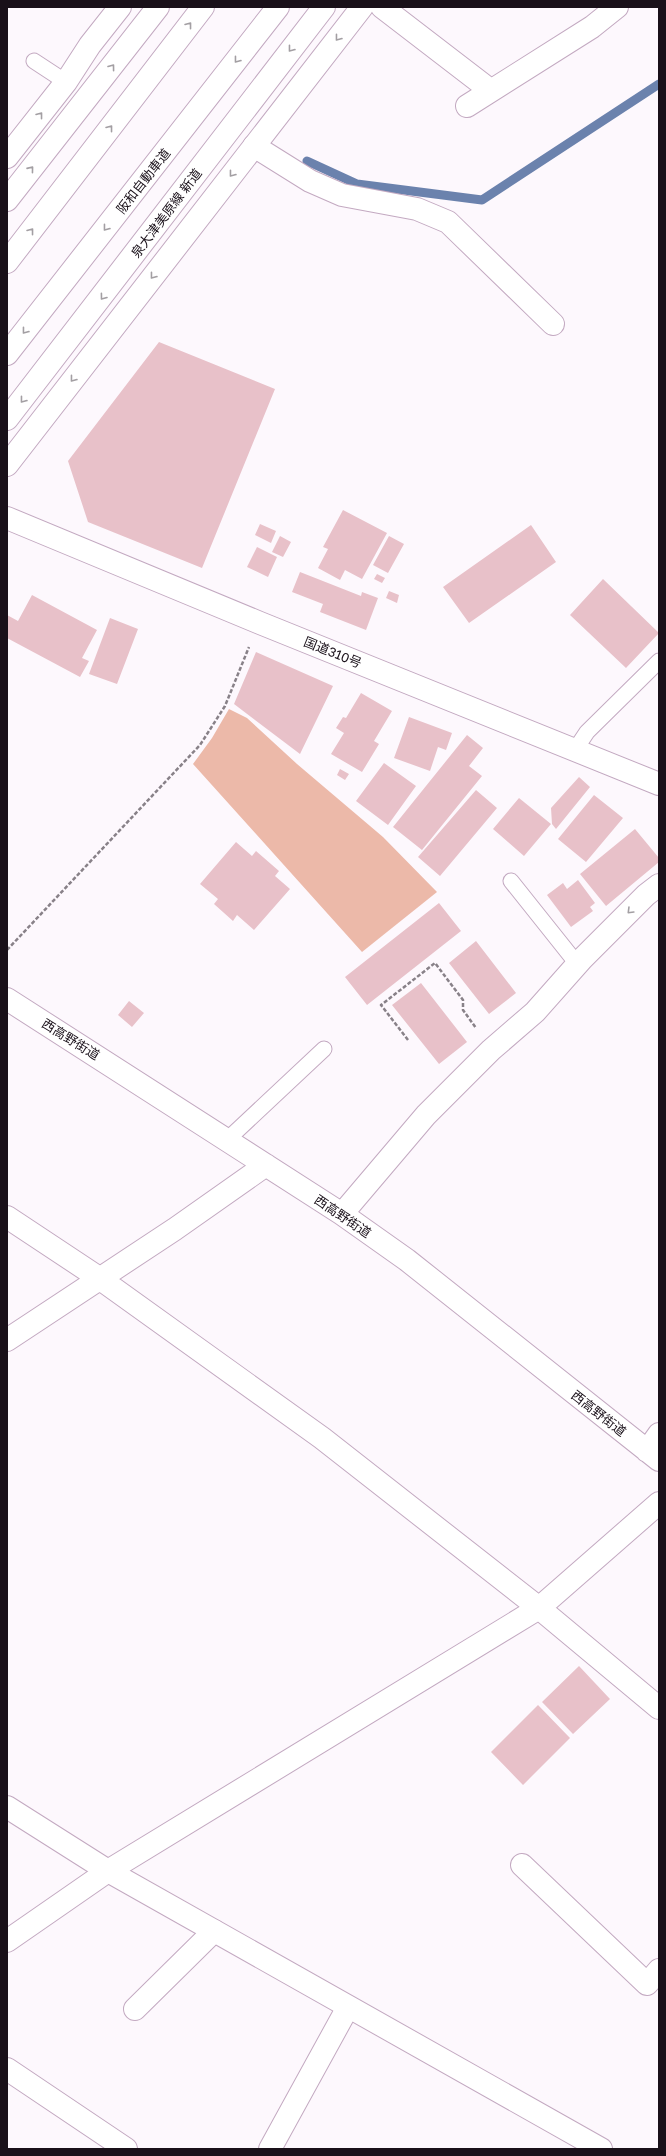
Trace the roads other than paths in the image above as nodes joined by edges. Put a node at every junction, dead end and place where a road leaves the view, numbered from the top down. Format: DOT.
graph roads {
  1 [pos="120,7"];
  2 [pos="158,7"];
  3 [pos="203,7"];
  4 [pos="278,7"];
  5 [pos="324,7"];
  6 [pos="362,7"];
  7 [pos="382,7"];
  8 [pos="618,7"];
  9 [pos="34,61"];
  10 [pos="66,82"];
  11 [pos="490,90"];
  12 [pos="467,106"];
  13 [pos="254,146"];
  14 [pos="7,157"];
  15 [pos="7,200"];
  16 [pos="7,262"];
  17 [pos="553,324"];
  18 [pos="7,354"];
  19 [pos="7,419"];
  20 [pos="7,465"];
  21 [pos="7,518"];
  22 [pos="659,661"];
  23 [pos="576,750"];
  24 [pos="659,784"];
  25 [pos="511,880"];
  26 [pos="659,885"];
  27 [pos="580,962"];
  28 [pos="7,998"];
  29 [pos="324,1049"];
  30 [pos="228,1139"];
  31 [pos="266,1165"];
  32 [pos="342,1214"];
  33 [pos="7,1218"];
  34 [pos="98,1278"];
  35 [pos="7,1340"];
  36 [pos="655,1448"];
  37 [pos="659,1503"];
  38 [pos="538,1608"];
  39 [pos="659,1708"];
  40 [pos="7,1808"];
  41 [pos="522,1865"];
  42 [pos="108,1871"];
  43 [pos="214,1931"];
  44 [pos="7,1941"];
  45 [pos="659,1970"];
  46 [pos="348,2007"];
  47 [pos="135,2009"];
  48 [pos="7,2069"];
  49 [pos="126,2149"];
  50 [pos="270,2149"];
  51 [pos="601,2149"];
  1 -- 10 [label="main road"];
  15 -- 2 [label="main road, one-way"];
  16 -- 3 [label="main road, one-way"];
  4 -- 18 [label="main road, 阪和自動車道, one-way"];
  5 -- 19 [label="main road, 泉大津美原線 新道, one-way"];
  6 -- 13 [label="main road, one-way"];
  7 -- 11 [label="main road"];
  8 -- 11 [label="main road"];
  9 -- 10 [label="lane"];
  14 -- 10 [label="main road, one-way"];
  11 -- 12 [label="main road"];
  13 -- 17 [label="main road"];
  13 -- 20 [label="main road, one-way"];
  21 -- 23 [label="main road, 国道310号"];
  22 -- 23 [label="lane"];
  23 -- 24 [label="main road, 国道310号"];
  25 -- 27 [label="lane"];
  26 -- 27 [label="main road, one-way"];
  27 -- 32 [label="main road"];
  28 -- 30 [label="main road, 西高野街道"];
  29 -- 30 [label="lane"];
  30 -- 31 [label="main road, 西高野街道"];
  31 -- 32 [label="main road, 西高野街道"];
  31 -- 34 [label="main road"];
  32 -- 36 [label="main road, 西高野街道"];
  33 -- 34 [label="main road"];
  34 -- 35 [label="main road"];
  34 -- 38 [label="main road"];
  37 -- 38 [label="main road"];
  38 -- 39 [label="main road"];
  38 -- 42 [label="main road"];
  40 -- 42 [label="main road"];
  41 -- 45 [label="main road"];
  42 -- 43 [label="main road"];
  42 -- 44 [label="main road"];
  43 -- 46 [label="main road"];
  43 -- 47 [label="main road"];
  46 -- 50 [label="main road"];
  46 -- 51 [label="main road"];
  48 -- 49 [label="main road"];
}
